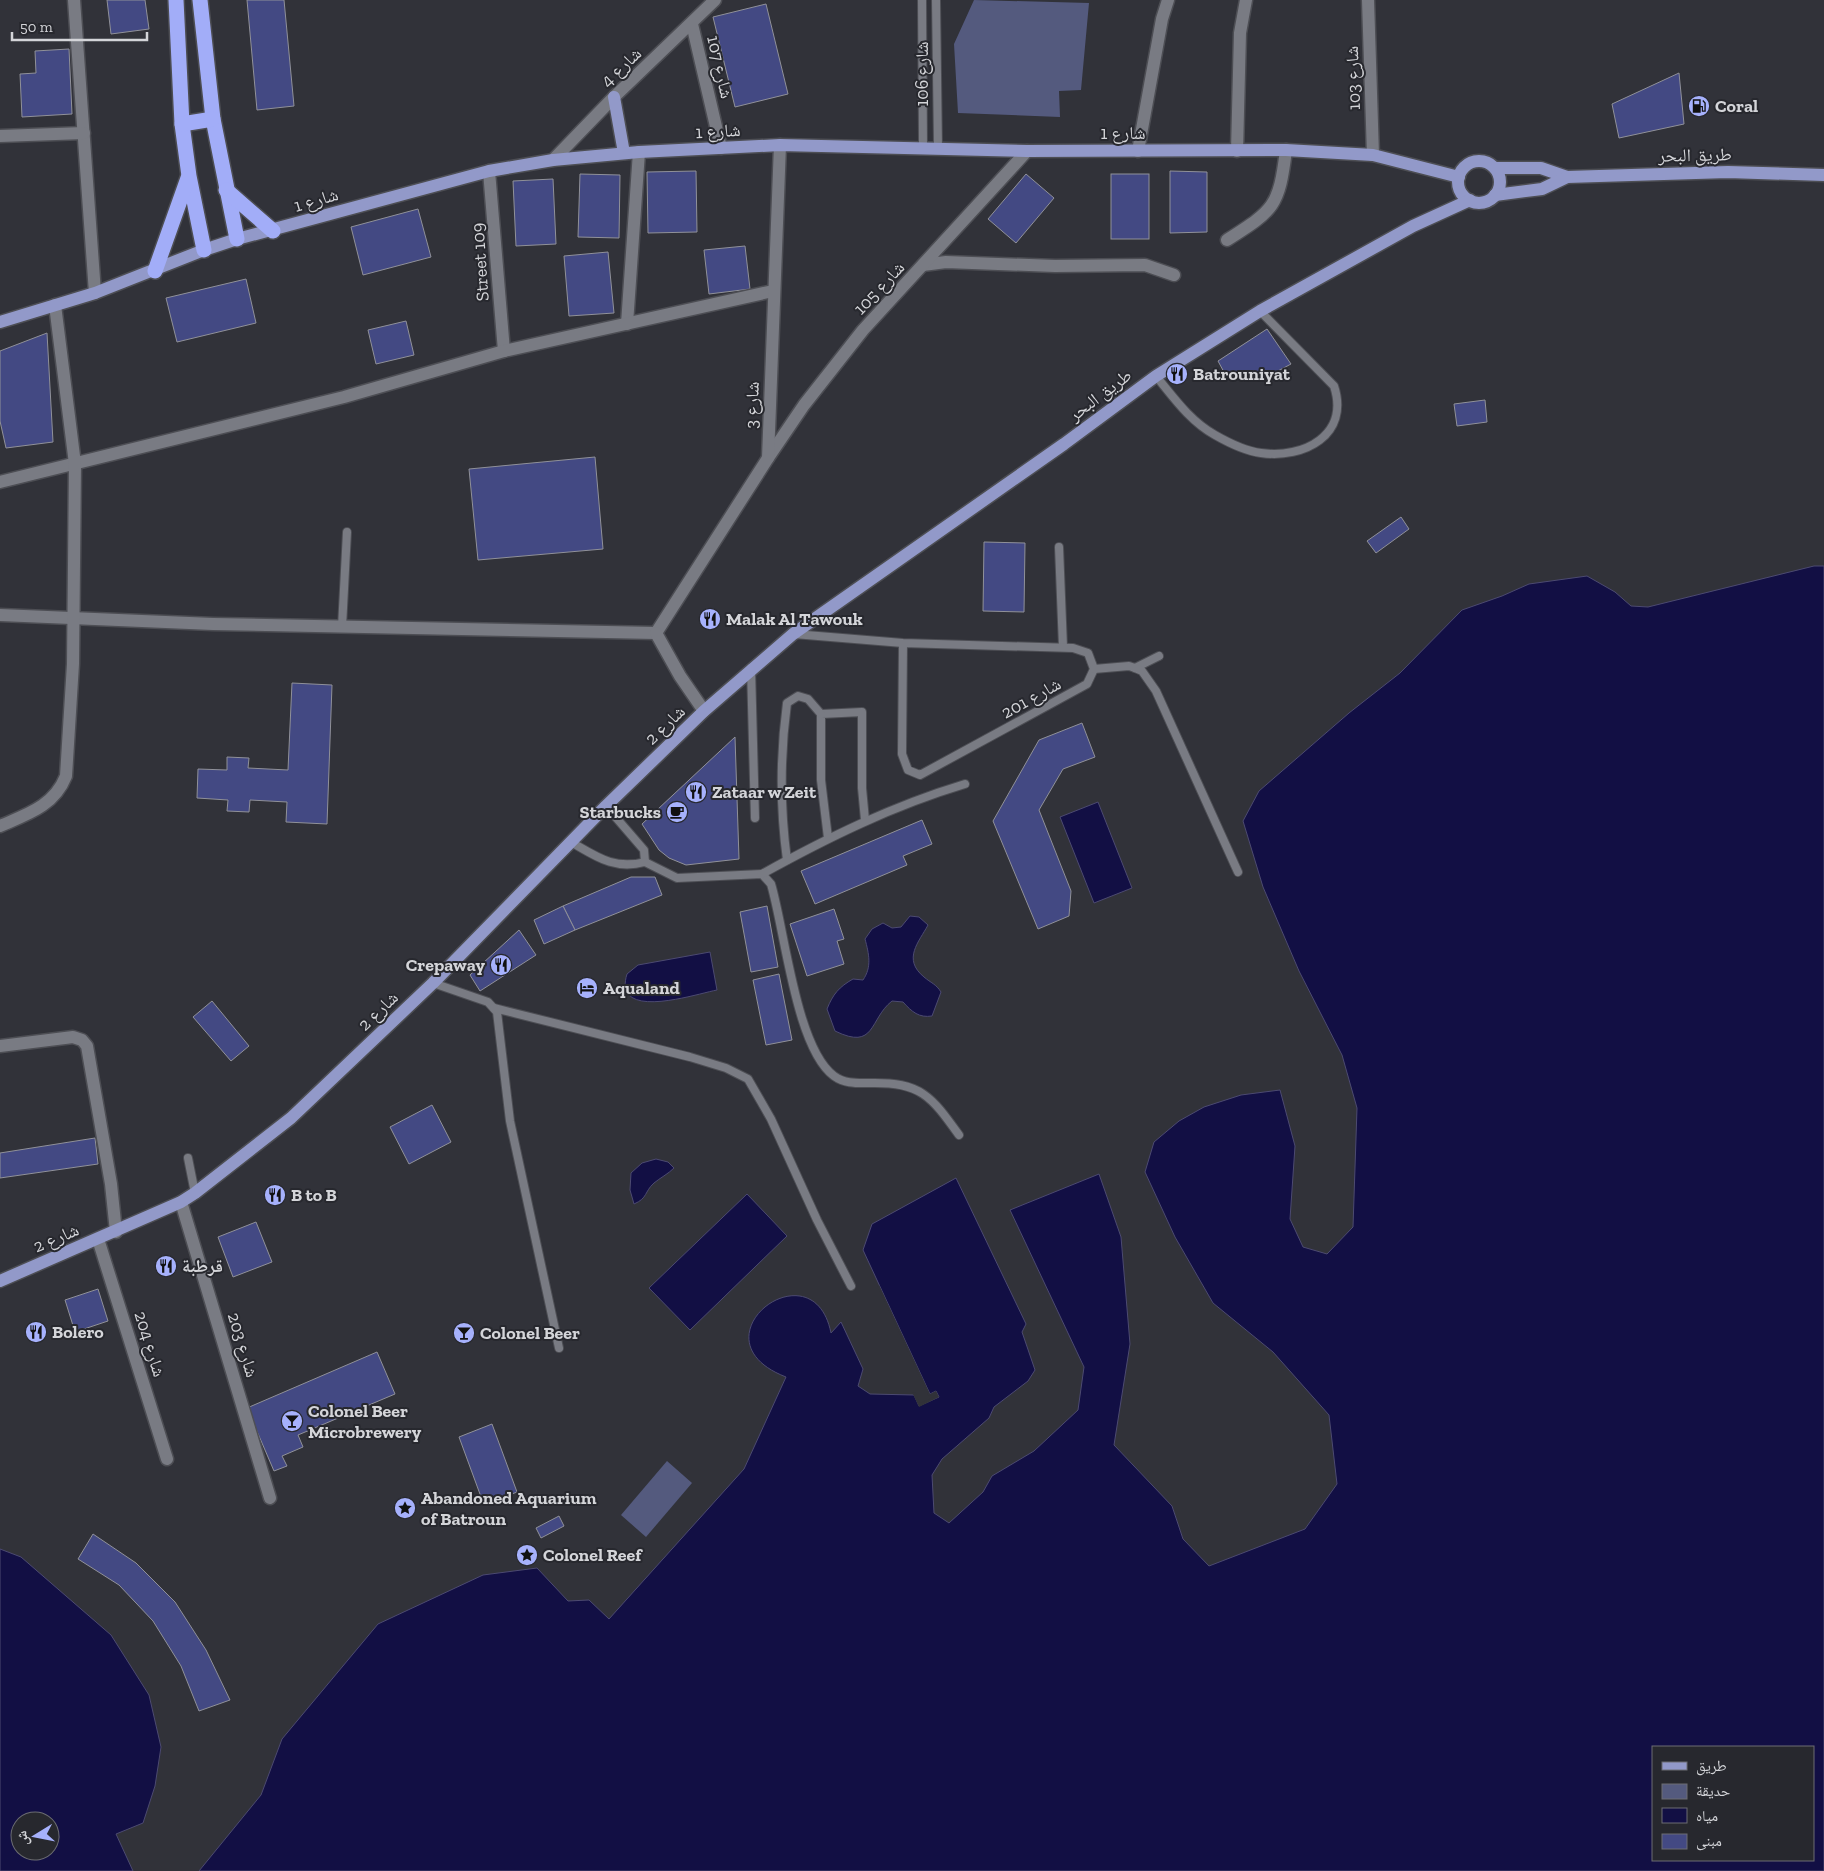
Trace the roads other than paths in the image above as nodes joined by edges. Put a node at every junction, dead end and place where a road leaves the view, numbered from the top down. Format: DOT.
graph roads {
  1 [pos="74,0"];
  2 [pos="176,0"];
  3 [pos="200,0"];
  4 [pos="715,0"];
  5 [pos="922,0"];
  6 [pos="936,0"];
  7 [pos="1168,0"];
  8 [pos="1246,0"];
  9 [pos="1368,0"];
  10 [pos="692,24"];
  11 [pos="614,97"];
  12 [pos="213,119"];
  13 [pos="182,124"];
  14 [pos="84,132"];
  15 [pos="0,136"];
  16 [pos="780,145"];
  17 [pos="923,147"];
  18 [pos="721,148"];
  19 [pos="938,148"];
  20 [pos="1286,150"];
  21 [pos="1027,151"];
  22 [pos="1138,151"];
  23 [pos="1237,151"];
  24 [pos="639,152"];
  25 [pos="624,153"];
  26 [pos="1373,155"];
  27 [pos="553,160"];
  28 [pos="1496,168"];
  29 [pos="489,171"];
  30 [pos="1824,174"];
  31 [pos="189,176"];
  32 [pos="1459,177"];
  33 [pos="1567,177"];
  34 [pos="226,190"];
  35 [pos="1495,195"];
  36 [pos="1470,200"];
  37 [pos="273,230"];
  38 [pos="237,239"];
  39 [pos="1227,240"];
  40 [pos="204,250"];
  41 [pos="923,266"];
  42 [pos="154,271"];
  43 [pos="1174,275"];
  44 [pos="773,291"];
  45 [pos="95,293"];
  46 [pos="55,305"];
  47 [pos="1260,311"];
  48 [pos="0,322"];
  49 [pos="627,324"];
  50 [pos="504,351"];
  51 [pos="1156,376"];
  52 [pos="768,458"];
  53 [pos="75,464"];
  54 [pos="0,482"];
  55 [pos="348,532"];
  56 [pos="1059,547"];
  57 [pos="0,615"];
  58 [pos="73,620"];
  59 [pos="342,627"];
  60 [pos="656,633"];
  61 [pos="793,634"];
  62 [pos="903,643"];
  63 [pos="1063,648"];
  64 [pos="772,652"];
  65 [pos="1159,656"];
  66 [pos="751,668"];
  67 [pos="1134,668"];
  68 [pos="1094,669"];
  69 [pos="704,711"];
  70 [pos="821,714"];
  71 [pos="965,784"];
  72 [pos="606,806"];
  73 [pos="755,818"];
  74 [pos="865,820"];
  75 [pos="0,826"];
  76 [pos="828,838"];
  77 [pos="571,842"];
  78 [pos="787,860"];
  79 [pos="646,862"];
  80 [pos="1238,872"];
  81 [pos="762,874"];
  82 [pos="433,983"];
  83 [pos="494,1008"];
  84 [pos="0,1046"];
  85 [pos="959,1135"];
  86 [pos="188,1158"];
  87 [pos="195,1193"];
  88 [pos="181,1202"];
  89 [pos="116,1232"];
  90 [pos="98,1240"];
  91 [pos="0,1281"];
  92 [pos="851,1286"];
  93 [pos="559,1348"];
  94 [pos="167,1459"];
  95 [pos="270,1498"];
  1 -- 14 [label="street"];
  2 -- 13 [label="highway"];
  3 -- 12 [label="highway"];
  4 -- 10 [label="street, شارع 4"];
  5 -- 17 [label="lane"];
  6 -- 19 [label="lane, شارع 106"];
  7 -- 22 [label="street"];
  8 -- 23 [label="street"];
  9 -- 26 [label="street, شارع 103"];
  10 -- 11 [label="street, شارع 4"];
  10 -- 18 [label="street, شارع 107"];
  11 -- 25 [label="main road"];
  11 -- 27 [label="street, شارع 4"];
  12 -- 13 [label="highway"];
  12 -- 34 [label="highway"];
  13 -- 31 [label="highway"];
  14 -- 15 [label="street"];
  14 -- 45 [label="street"];
  16 -- 17 [label="main road, شارع 1"];
  16 -- 18 [label="main road, شارع 1"];
  16 -- 44 [label="street, شارع 3"];
  17 -- 19 [label="main road, شارع 1"];
  18 -- 24 [label="main road, شارع 1"];
  19 -- 21 [label="main road, شارع 1"];
  20 -- 23 [label="main road, شارع 1"];
  20 -- 26 [label="main road, شارع 1"];
  20 -- 39 [label="street"];
  21 -- 22 [label="main road, شارع 1"];
  21 -- 41 [label="street, شارع 105"];
  22 -- 23 [label="main road, شارع 1"];
  24 -- 25 [label="main road, شارع 1"];
  24 -- 49 [label="street"];
  25 -- 27 [label="main road, شارع 1"];
  26 -- 32 [label="main road, شارع 1"];
  27 -- 29 [label="main road, شارع 1"];
  28 -- 32 [label="main road"];
  28 -- 33 [label="main road, طريق البحر"];
  28 -- 35 [label="main road"];
  29 -- 37 [label="main road, شارع 1"];
  29 -- 50 [label="street, Street 109"];
  30 -- 33 [label="main road, طريق البحر"];
  31 -- 40 [label="highway"];
  31 -- 42 [label="highway"];
  32 -- 36 [label="main road"];
  33 -- 35 [label="main road, طريق البحر"];
  34 -- 37 [label="highway"];
  34 -- 38 [label="highway"];
  35 -- 36 [label="main road"];
  36 -- 47 [label="main road, طريق البحر"];
  37 -- 38 [label="main road, شارع 1"];
  38 -- 40 [label="main road, شارع 1"];
  40 -- 42 [label="main road, شارع 1"];
  41 -- 43 [label="street"];
  41 -- 52 [label="street, شارع 105"];
  42 -- 45 [label="main road, شارع 1"];
  44 -- 49 [label="street"];
  44 -- 52 [label="street, شارع 3"];
  45 -- 46 [label="main road, شارع 1"];
  46 -- 48 [label="main road, شارع 1"];
  46 -- 53 [label="street"];
  47 -- 51 [label="main road, طريق البحر"];
  47 -- 51 [label="lane"];
  49 -- 50 [label="street"];
  50 -- 53 [label="street"];
  51 -- 61 [label="main road, طريق البحر"];
  52 -- 60 [label="street"];
  53 -- 54 [label="street"];
  53 -- 58 [label="street"];
  55 -- 59 [label="lane"];
  56 -- 63 [label="lane"];
  57 -- 58 [label="street"];
  58 -- 59 [label="street"];
  58 -- 75 [label="street"];
  59 -- 60 [label="street"];
  60 -- 69 [label="street"];
  61 -- 62 [label="lane, شارع 201"];
  61 -- 64 [label="main road, طريق البحر"];
  62 -- 63 [label="lane, شارع 201"];
  62 -- 68 [label="lane, شارع 201"];
  63 -- 68 [label="lane, شارع 201"];
  64 -- 66 [label="main road, شارع 2"];
  65 -- 67 [label="lane"];
  66 -- 69 [label="main road, شارع 2"];
  66 -- 73 [label="lane"];
  67 -- 68 [label="lane"];
  67 -- 80 [label="lane"];
  69 -- 72 [label="main road, شارع 2"];
  70 -- 74 [label="lane"];
  70 -- 76 [label="lane"];
  70 -- 78 [label="lane"];
  71 -- 74 [label="lane"];
  72 -- 77 [label="main road, شارع 2"];
  72 -- 79 [label="lane"];
  74 -- 76 [label="lane"];
  76 -- 78 [label="lane"];
  77 -- 79 [label="lane"];
  77 -- 82 [label="main road, شارع 2"];
  78 -- 81 [label="lane"];
  79 -- 81 [label="lane"];
  81 -- 85 [label="lane"];
  82 -- 83 [label="lane"];
  82 -- 87 [label="main road, شارع 2"];
  83 -- 92 [label="lane"];
  83 -- 93 [label="lane"];
  84 -- 89 [label="street"];
  86 -- 87 [label="lane"];
  87 -- 88 [label="main road, شارع 2"];
  88 -- 89 [label="main road, شارع 2"];
  88 -- 95 [label="street, شارع 203"];
  89 -- 90 [label="main road, شارع 2"];
  90 -- 91 [label="main road, شارع 2"];
  90 -- 94 [label="street, شارع 204"];
}
